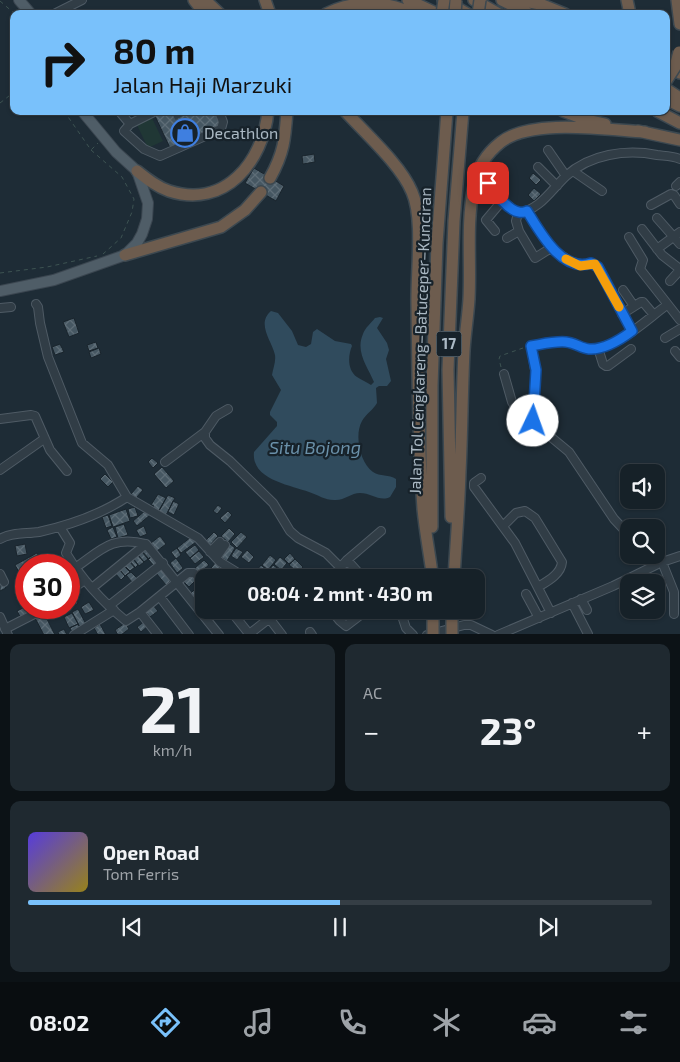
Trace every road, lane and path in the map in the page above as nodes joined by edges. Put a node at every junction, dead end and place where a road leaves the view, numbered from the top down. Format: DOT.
graph roads {
  1 [pos="19,0"];
  2 [pos="60,0"];
  3 [pos="82,0"];
  4 [pos="194,0"];
  5 [pos="205,0"];
  6 [pos="408,0"];
  7 [pos="443,0"];
  8 [pos="474,0"];
  9 [pos="502,0"];
  10 [pos="519,0"];
  11 [pos="677,0"];
  12 [pos="0,1"];
  13 [pos="69,6"];
  14 [pos="10,10"];
  15 [pos="28,10"];
  16 [pos="62,10"];
  17 [pos="202,10"];
  18 [pos="216,10"];
  19 [pos="334,10"];
  20 [pos="364,10"];
  21 [pos="396,10"];
  22 [pos="404,10"];
  23 [pos="429,10"];
  24 [pos="461,10"];
  25 [pos="492,10"];
  26 [pos="521,10"];
  27 [pos="555,10"];
  28 [pos="680,24"];
  29 [pos="680,49"];
  30 [pos="670,74"];
  31 [pos="10,94"];
  32 [pos="0,103"];
  33 [pos="67,115"];
  34 [pos="85,115"];
  35 [pos="122,115"];
  36 [pos="148,115"];
  37 [pos="220,115"];
  38 [pos="267,115"];
  39 [pos="287,115"];
  40 [pos="341,115"];
  41 [pos="349,115"];
  42 [pos="446,115"];
  43 [pos="463,115"];
  44 [pos="574,115"];
  45 [pos="664,115"];
  46 [pos="680,123"];
  47 [pos="130,124"];
  48 [pos="645,132"];
  49 [pos="103,138"];
  50 [pos="680,140"];
  51 [pos="91,150"];
  52 [pos="380,150"];
  53 [pos="548,150"];
  54 [pos="680,159"];
  55 [pos="538,166"];
  56 [pos="573,170"];
  57 [pos="136,171"];
  58 [pos="566,176"];
  59 [pos="270,178"];
  60 [pos="488,183"];
  61 [pos="557,186"];
  62 [pos="602,191"];
  63 [pos="261,192"];
  64 [pos="502,201"];
  65 [pos="680,202"];
  66 [pos="651,205"];
  67 [pos="527,211"];
  68 [pos="518,212"];
  69 [pos="657,218"];
  70 [pos="642,229"];
  71 [pos="495,231"];
  72 [pos="519,231"];
  73 [pos="677,234"];
  74 [pos="629,237"];
  75 [pos="507,238"];
  76 [pos="680,244"];
  77 [pos="551,248"];
  78 [pos="657,249"];
  79 [pos="125,255"];
  80 [pos="680,270"];
  81 [pos="0,273"];
  82 [pos="670,281"];
  83 [pos="623,290"];
  84 [pos="0,291"];
  85 [pos="36,304"];
  86 [pos="667,305"];
  87 [pos="634,306"];
  88 [pos="0,308"];
  89 [pos="11,308"];
  90 [pos="622,314"];
  91 [pos="654,315"];
  92 [pos="680,320"];
  93 [pos="680,330"];
  94 [pos="632,331"];
  95 [pos="665,338"];
  96 [pos="531,346"];
  97 [pos="598,348"];
  98 [pos="631,349"];
  99 [pos="504,374"];
  100 [pos="228,409"];
  101 [pos="0,420"];
  102 [pos="533,421"];
  103 [pos="205,432"];
  104 [pos="44,439"];
  105 [pos="165,462"];
  106 [pos="0,470"];
  107 [pos="68,471"];
  108 [pos="481,478"];
  109 [pos="127,497"];
  110 [pos="620,525"];
  111 [pos="503,526"];
  112 [pos="60,527"];
  113 [pos="381,532"];
  114 [pos="0,539"];
  115 [pos="146,544"];
  116 [pos="223,544"];
  117 [pos="67,554"];
  118 [pos="213,555"];
  119 [pos="680,556"];
  120 [pos="347,560"];
  121 [pos="665,561"];
  122 [pos="163,563"];
  123 [pos="658,564"];
  124 [pos="663,564"];
  125 [pos="80,565"];
  126 [pos="654,566"];
  127 [pos="340,567"];
  128 [pos="233,569"];
  129 [pos="355,569"];
  130 [pos="431,569"];
  131 [pos="432,569"];
  132 [pos="453,569"];
  133 [pos="454,569"];
  134 [pos="80,573"];
  135 [pos="0,574"];
  136 [pos="195,575"];
  137 [pos="85,580"];
  138 [pos="4,582"];
  139 [pos="178,582"];
  140 [pos="80,583"];
  141 [pos="92,588"];
  142 [pos="538,588"];
  143 [pos="526,594"];
  144 [pos="160,597"];
  145 [pos="582,598"];
  146 [pos="572,603"];
  147 [pos="112,607"];
  148 [pos="587,610"];
  149 [pos="140,612"];
  150 [pos="551,613"];
  151 [pos="674,614"];
  152 [pos="0,617"];
  153 [pos="538,618"];
  154 [pos="24,619"];
  155 [pos="237,619"];
  156 [pos="268,619"];
  157 [pos="270,619"];
  158 [pos="338,619"];
  159 [pos="357,619"];
  160 [pos="403,619"];
  161 [pos="433,619"];
  162 [pos="452,619"];
  163 [pos="4,629"];
  164 [pos="346,629"];
  165 [pos="74,634"];
  166 [pos="158,634"];
  167 [pos="189,634"];
  168 [pos="219,634"];
  169 [pos="249,634"];
  170 [pos="282,634"];
  171 [pos="352,634"];
  172 [pos="413,634"];
  173 [pos="427,634"];
  174 [pos="433,634"];
  175 [pos="452,634"];
  176 [pos="492,634"];
  177 [pos="498,634"];
  178 [pos="588,634"];
  1 -- 15 [label="main road"];
  2 -- 13 [label="street"];
  3 -- 13 [label="street"];
  4 -- 17 [label="highway"];
  5 -- 18 [label="highway"];
  6 -- 23 [label="highway"];
  7 -- 24 [label="highway"];
  8 -- 25 [label="highway"];
  9 -- 26 [label="highway"];
  10 -- 27 [label="highway"];
  11 -- 28 [label="highway"];
  12 -- 14 [label="path"];
  13 -- 16 [label="street"];
  19 -- 22 [label="highway"];
  20 -- 21 [label="highway"];
  29 -- 30 [label="highway, bridge"];
  31 -- 32 [label="path"];
  33 -- 51 [label="path"];
  34 -- 49 [label="main road"];
  35 -- 47 [label="street"];
  36 -- 47 [label="street"];
  37 -- 47 [label="street"];
  38 -- 57 [label="highway"];
  39 -- 59 [label="highway"];
  40 -- 52 [label="highway"];
  41 -- 52 [label="highway"];
  42 -- 131 [label="highway, Jalan Tol Cengkareng–Batuceper–Kunciran / 17"];
  43 -- 132 [label="highway, 17"];
  44 -- 48 [label="highway"];
  45 -- 46 [label="highway"];
  48 -- 50 [label="highway"];
  48 -- 133 [label="highway"];
  49 -- 51 [label="path"];
  49 -- 57 [label="main road"];
  51 -- 81 [label="path"];
  52 -- 130 [label="highway"];
  53 -- 58 [label="street"];
  54 -- 56 [label="street"];
  55 -- 61 [label="street"];
  56 -- 58 [label="street"];
  56 -- 62 [label="street"];
  57 -- 79 [label="main road"];
  58 -- 61 [label="street"];
  60 -- 64 [label="street"];
  61 -- 67 [label="street"];
  63 -- 79 [label="highway"];
  64 -- 68 [label="street"];
  64 -- 71 [label="street"];
  65 -- 66 [label="street"];
  67 -- 68 [label="street"];
  67 -- 77 [label="street"];
  68 -- 72 [label="street"];
  69 -- 73 [label="street"];
  70 -- 78 [label="street"];
  72 -- 75 [label="street"];
  72 -- 77 [label="street"];
  73 -- 76 [label="street"];
  73 -- 78 [label="street"];
  74 -- 86 [label="street"];
  77 -- 90 [label="street"];
  78 -- 80 [label="street"];
  79 -- 84 [label="main road"];
  80 -- 82 [label="street"];
  83 -- 87 [label="street"];
  85 -- 109 [label="street"];
  86 -- 91 [label="street"];
  86 -- 92 [label="street"];
  87 -- 90 [label="street"];
  87 -- 91 [label="street"];
  88 -- 89 [label="street"];
  90 -- 94 [label="street"];
  91 -- 94 [label="street"];
  93 -- 95 [label="street"];
  94 -- 97 [label="street"];
  96 -- 97 [label="street"];
  96 -- 99 [label="path"];
  96 -- 102 [label="street"];
  97 -- 98 [label="street"];
  99 -- 102 [label="street"];
  100 -- 103 [label="street"];
  101 -- 104 [label="street"];
  102 -- 110 [label="street"];
  103 -- 105 [label="street"];
  103 -- 127 [label="street"];
  104 -- 106 [label="street"];
  104 -- 107 [label="street"];
  108 -- 111 [label="street"];
  109 -- 112 [label="street"];
  109 -- 118 [label="street"];
  111 -- 142 [label="street"];
  111 -- 142 [label="street"];
  112 -- 114 [label="street"];
  112 -- 117 [label="street"];
  113 -- 120 [label="street"];
  115 -- 122 [label="street"];
  115 -- 125 [label="street"];
  115 -- 141 [label="street"];
  116 -- 118 [label="street"];
  118 -- 128 [label="street"];
  119 -- 121 [label="street"];
  120 -- 127 [label="street"];
  120 -- 129 [label="street"];
  122 -- 139 [label="street"];
  122 -- 147 [label="street"];
  123 -- 126 [label="street"];
  124 -- 151 [label="street"];
  126 -- 145 [label="street"];
  134 -- 137 [label="street"];
  135 -- 138 [label="street"];
  136 -- 139 [label="street"];
  137 -- 140 [label="street"];
  137 -- 141 [label="street"];
  139 -- 144 [label="street"];
  139 -- 168 [label="street"];
  141 -- 147 [label="street"];
  142 -- 150 [label="street"];
  143 -- 153 [label="street"];
  144 -- 149 [label="street"];
  144 -- 167 [label="street"];
  145 -- 146 [label="street"];
  145 -- 148 [label="street"];
  146 -- 150 [label="street"];
  146 -- 178 [label="street"];
  147 -- 149 [label="street"];
  147 -- 165 [label="street"];
  149 -- 166 [label="street"];
  150 -- 153 [label="street"];
  152 -- 163 [label="street"];
  153 -- 177 [label="street"];
  154 -- 163 [label="street"];
  155 -- 169 [label="street"];
  156 -- 169 [label="street"];
  157 -- 170 [label="street"];
  158 -- 164 [label="street"];
  159 -- 164 [label="street"];
  160 -- 172 [label="street"];
  161 -- 174 [label="highway, bridge"];
  162 -- 175 [label="highway, bridge"];
  164 -- 171 [label="street"];
  173 -- 176 [label="street"];
}
